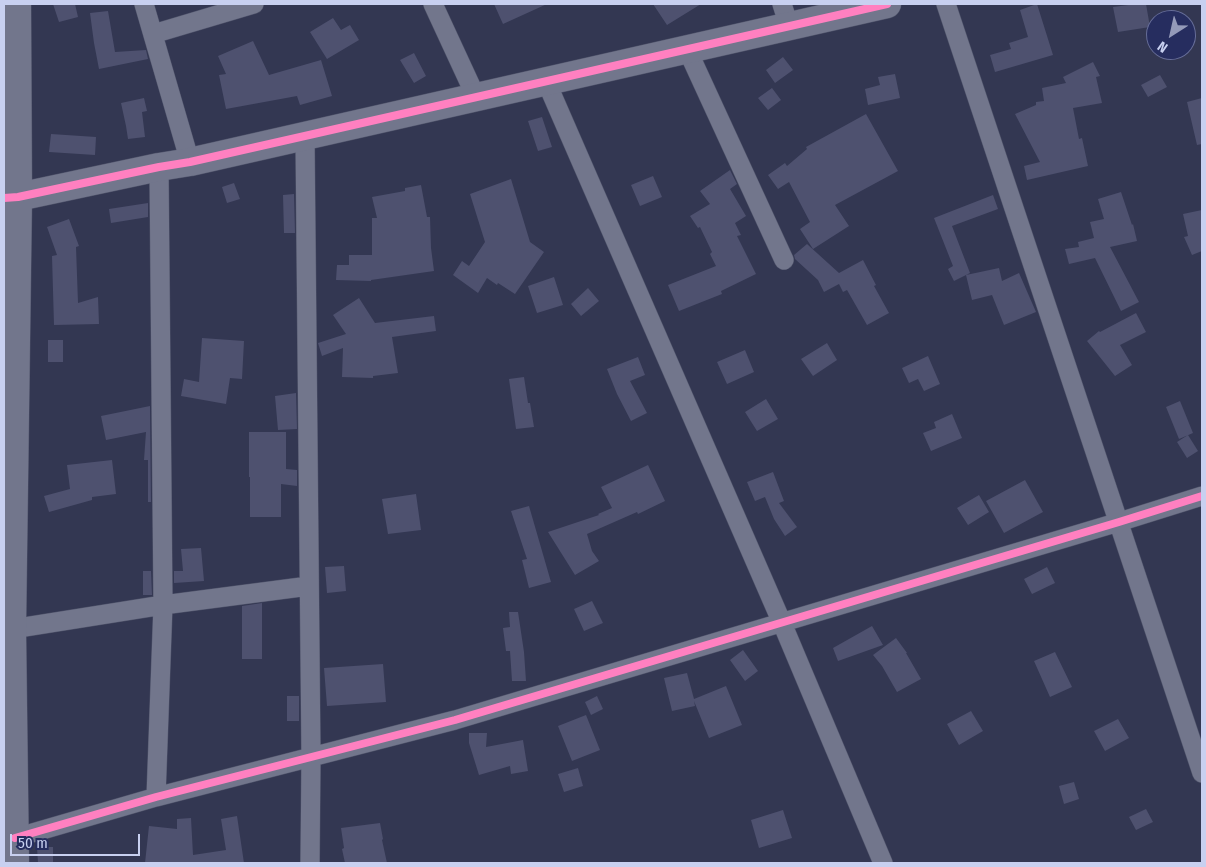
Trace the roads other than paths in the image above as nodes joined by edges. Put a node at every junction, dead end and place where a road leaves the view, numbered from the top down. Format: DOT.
graph roads {
  1 [pos="17,4"];
  2 [pos="144,4"];
  3 [pos="254,4"];
  4 [pos="433,4"];
  5 [pos="887,4"];
  6 [pos="946,4"];
  7 [pos="786,15"];
  8 [pos="153,34"];
  9 [pos="687,49"];
  10 [pos="546,81"];
  11 [pos="476,97"];
  12 [pos="305,136"];
  13 [pos="190,162"];
  14 [pos="159,167"];
  15 [pos="11,197"];
  16 [pos="784,260"];
  17 [pos="1202,496"];
  18 [pos="1118,522"];
  19 [pos="309,586"];
  20 [pos="163,605"];
  21 [pos="782,623"];
  22 [pos="12,629"];
  23 [pos="311,756"];
  24 [pos="1202,773"];
  25 [pos="156,797"];
  26 [pos="15,850"];
  27 [pos="310,863"];
  28 [pos="884,863"];
  1 -- 15 [label="street"];
  2 -- 8 [label="street"];
  3 -- 8 [label="street"];
  4 -- 11 [label="street"];
  5 -- 7 [label="street"];
  6 -- 18 [label="street"];
  7 -- 9 [label="street"];
  8 -- 13 [label="street"];
  9 -- 10 [label="street"];
  9 -- 16 [label="street"];
  10 -- 11 [label="street"];
  10 -- 21 [label="street"];
  11 -- 12 [label="street"];
  12 -- 13 [label="street"];
  12 -- 19 [label="street"];
  13 -- 14 [label="street"];
  14 -- 15 [label="street"];
  14 -- 20 [label="street"];
  15 -- 22 [label="street"];
  17 -- 18 [label="street"];
  18 -- 21 [label="street"];
  18 -- 24 [label="street"];
  19 -- 20 [label="street"];
  19 -- 23 [label="street"];
  20 -- 22 [label="street"];
  20 -- 25 [label="street"];
  21 -- 23 [label="street"];
  21 -- 28 [label="street"];
  22 -- 26 [label="street"];
  23 -- 25 [label="street"];
  23 -- 27 [label="street"];
  25 -- 26 [label="street"];
}
